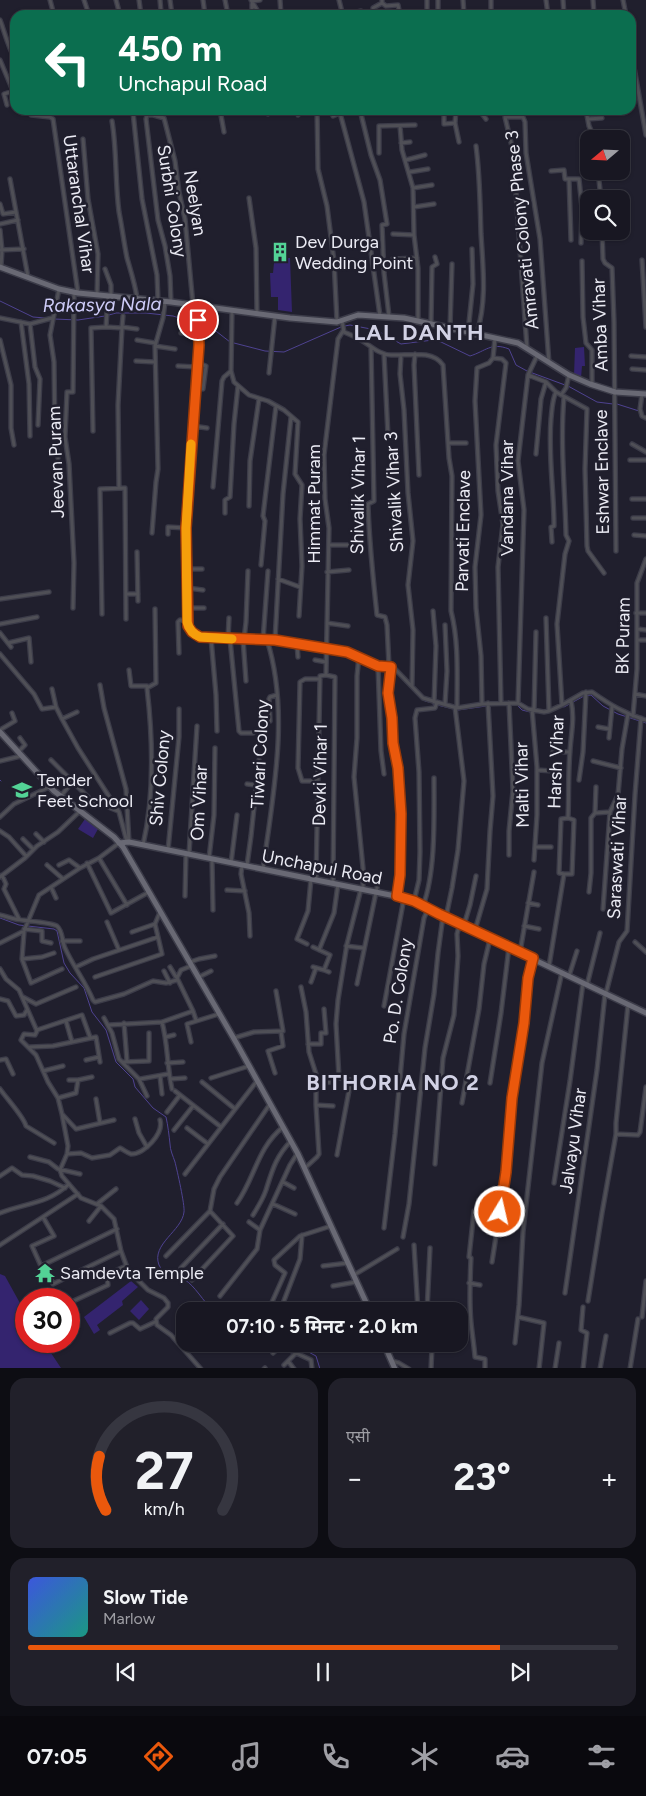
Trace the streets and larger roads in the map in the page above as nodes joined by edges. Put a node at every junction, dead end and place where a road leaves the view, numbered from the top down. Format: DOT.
graph roads {
  1 [pos="260,0"];
  2 [pos="252,2"];
  3 [pos="382,2"];
  4 [pos="373,10"];
  5 [pos="399,10"];
  6 [pos="0,20"];
  7 [pos="10,50"];
  8 [pos="0,60"];
  9 [pos="636,78"];
  10 [pos="10,82"];
  11 [pos="10,92"];
  12 [pos="7,105"];
  13 [pos="31,115"];
  14 [pos="133,115"];
  15 [pos="152,115"];
  16 [pos="221,115"];
  17 [pos="317,115"];
  18 [pos="340,115"];
  19 [pos="361,115"];
  20 [pos="444,115"];
  21 [pos="456,115"];
  22 [pos="483,115"];
  23 [pos="587,115"];
  24 [pos="508,117"];
  25 [pos="602,118"];
  26 [pos="486,119"];
  27 [pos="588,119"];
  28 [pos="112,121"];
  29 [pos="455,123"];
  30 [pos="400,126"];
  31 [pos="415,126"];
  32 [pos="592,130"];
  33 [pos="224,132"];
  34 [pos="646,135"];
  35 [pos="83,139"];
  36 [pos="410,142"];
  37 [pos="459,142"];
  38 [pos="401,143"];
  39 [pos="476,146"];
  40 [pos="379,153"];
  41 [pos="425,155"];
  42 [pos="406,160"];
  43 [pos="428,169"];
  44 [pos="551,171"];
  45 [pos="410,172"];
  46 [pos="10,179"];
  47 [pos="569,179"];
  48 [pos="432,185"];
  49 [pos="414,188"];
  50 [pos="580,190"];
  51 [pos="249,198"];
  52 [pos="0,204"];
  53 [pos="434,204"];
  54 [pos="414,207"];
  55 [pos="16,212"];
  56 [pos="18,220"];
  57 [pos="0,224"];
  58 [pos="0,230"];
  59 [pos="393,234"];
  60 [pos="414,235"];
  61 [pos="571,240"];
  62 [pos="581,240"];
  63 [pos="602,240"];
  64 [pos="581,243"];
  65 [pos="472,249"];
  66 [pos="1,250"];
  67 [pos="24,250"];
  68 [pos="435,257"];
  69 [pos="417,258"];
  70 [pos="393,259"];
  71 [pos="642,260"];
  72 [pos="582,261"];
  73 [pos="452,264"];
  74 [pos="0,268"];
  75 [pos="105,269"];
  76 [pos="28,277"];
  77 [pos="59,289"];
  78 [pos="76,292"];
  79 [pos="97,294"];
  80 [pos="109,296"];
  81 [pos="137,299"];
  82 [pos="158,301"];
  83 [pos="168,302"];
  84 [pos="193,305"];
  85 [pos="200,306"];
  86 [pos="232,310"];
  87 [pos="257,314"];
  88 [pos="124,316"];
  89 [pos="275,316"];
  90 [pos="380,316"];
  91 [pos="389,316"];
  92 [pos="0,318"];
  93 [pos="52,318"];
  94 [pos="418,320"];
  95 [pos="21,322"];
  96 [pos="340,322"];
  97 [pos="431,323"];
  98 [pos="30,324"];
  99 [pos="106,326"];
  100 [pos="122,327"];
  101 [pos="646,327"];
  102 [pos="450,328"];
  103 [pos="137,329"];
  104 [pos="343,330"];
  105 [pos="468,332"];
  106 [pos="181,333"];
  107 [pos="477,334"];
  108 [pos="199,336"];
  109 [pos="0,340"];
  110 [pos="137,340"];
  111 [pos="495,340"];
  112 [pos="155,345"];
  113 [pos="371,347"];
  114 [pos="527,348"];
  115 [pos="175,349"];
  116 [pos="384,354"];
  117 [pos="415,354"];
  118 [pos="401,355"];
  119 [pos="538,355"];
  120 [pos="631,356"];
  121 [pos="646,357"];
  122 [pos="493,358"];
  123 [pos="136,361"];
  124 [pos="155,362"];
  125 [pos="550,364"];
  126 [pos="198,365"];
  127 [pos="178,366"];
  128 [pos="632,369"];
  129 [pos="646,370"];
  130 [pos="231,371"];
  131 [pos="270,373"];
  132 [pos="529,373"];
  133 [pos="569,375"];
  134 [pos="546,382"];
  135 [pos="592,385"];
  136 [pos="238,386"];
  137 [pos="203,389"];
  138 [pos="556,392"];
  139 [pos="615,392"];
  140 [pos="644,394"];
  141 [pos="563,396"];
  142 [pos="259,399"];
  143 [pos="276,406"];
  144 [pos="291,416"];
  145 [pos="646,418"];
  146 [pos="38,425"];
  147 [pos="193,426"];
  148 [pos="206,428"];
  149 [pos="93,431"];
  150 [pos="30,436"];
  151 [pos="388,436"];
  152 [pos="448,443"];
  153 [pos="466,443"];
  154 [pos="632,444"];
  155 [pos="14,445"];
  156 [pos="646,452"];
  157 [pos="536,454"];
  158 [pos="58,458"];
  159 [pos="630,460"];
  160 [pos="646,460"];
  161 [pos="419,475"];
  162 [pos="213,487"];
  163 [pos="119,488"];
  164 [pos="632,499"];
  165 [pos="646,499"];
  166 [pos="249,506"];
  167 [pos="225,513"];
  168 [pos="632,518"];
  169 [pos="646,518"];
  170 [pos="186,528"];
  171 [pos="152,533"];
  172 [pos="168,534"];
  173 [pos="634,535"];
  174 [pos="646,536"];
  175 [pos="552,542"];
  176 [pos="329,545"];
  177 [pos="359,545"];
  178 [pos="616,551"];
  179 [pos="137,552"];
  180 [pos="646,559"];
  181 [pos="261,565"];
  182 [pos="187,569"];
  183 [pos="202,569"];
  184 [pos="268,570"];
  185 [pos="348,570"];
  186 [pos="248,571"];
  187 [pos="327,572"];
  188 [pos="604,573"];
  189 [pos="278,579"];
  190 [pos="300,587"];
  191 [pos="188,588"];
  192 [pos="204,590"];
  193 [pos="49,592"];
  194 [pos="126,594"];
  195 [pos="138,594"];
  196 [pos="0,599"];
  197 [pos="138,601"];
  198 [pos="73,608"];
  199 [pos="188,608"];
  200 [pos="204,608"];
  201 [pos="155,609"];
  202 [pos="433,612"];
  203 [pos="636,613"];
  204 [pos="102,614"];
  205 [pos="646,614"];
  206 [pos="299,616"];
  207 [pos="37,617"];
  208 [pos="229,618"];
  209 [pos="546,618"];
  210 [pos="126,619"];
  211 [pos="187,622"];
  212 [pos="327,623"];
  213 [pos="0,624"];
  214 [pos="445,625"];
  215 [pos="348,626"];
  216 [pos="638,629"];
  217 [pos="646,630"];
  218 [pos="536,632"];
  219 [pos="0,633"];
  220 [pos="211,638"];
  221 [pos="229,639"];
  222 [pos="244,639"];
  223 [pos="265,640"];
  224 [pos="275,640"];
  225 [pos="638,640"];
  226 [pos="646,640"];
  227 [pos="8,643"];
  228 [pos="298,644"];
  229 [pos="11,647"];
  230 [pos="326,649"];
  231 [pos="179,653"];
  232 [pos="0,654"];
  233 [pos="359,656"];
  234 [pos="298,657"];
  235 [pos="315,660"];
  236 [pos="31,662"];
  237 [pos="326,662"];
  238 [pos="378,666"];
  239 [pos="390,666"];
  240 [pos="129,670"];
  241 [pos="326,675"];
  242 [pos="320,679"];
  243 [pos="246,681"];
  244 [pos="100,685"];
  245 [pos="147,686"];
  246 [pos="412,687"];
  247 [pos="52,689"];
  248 [pos="586,694"];
  249 [pos="635,694"];
  250 [pos="277,695"];
  251 [pos="646,696"];
  252 [pos="501,703"];
  253 [pos="508,703"];
  254 [pos="518,703"];
  255 [pos="571,703"];
  256 [pos="436,704"];
  257 [pos="445,704"];
  258 [pos="482,704"];
  259 [pos="488,704"];
  260 [pos="562,705"];
  261 [pos="56,707"];
  262 [pos="179,708"];
  263 [pos="456,709"];
  264 [pos="611,709"];
  265 [pos="533,710"];
  266 [pos="77,712"];
  267 [pos="549,712"];
  268 [pos="12,713"];
  269 [pos="627,716"];
  270 [pos="633,716"];
  271 [pos="62,719"];
  272 [pos="641,720"];
  273 [pos="646,720"];
  274 [pos="270,721"];
  275 [pos="197,726"];
  276 [pos="598,727"];
  277 [pos="609,729"];
  278 [pos="0,731"];
  279 [pos="217,731"];
  280 [pos="253,733"];
  281 [pos="20,738"];
  282 [pos="609,738"];
  283 [pos="215,748"];
  284 [pos="553,752"];
  285 [pos="570,752"];
  286 [pos="19,754"];
  287 [pos="51,760"];
  288 [pos="259,760"];
  289 [pos="0,761"];
  290 [pos="592,761"];
  291 [pos="621,768"];
  292 [pos="537,770"];
  293 [pos="553,771"];
  294 [pos="384,774"];
  295 [pos="434,778"];
  296 [pos="579,780"];
  297 [pos="318,781"];
  298 [pos="72,782"];
  299 [pos="248,784"];
  300 [pos="255,786"];
  301 [pos="49,787"];
  302 [pos="596,787"];
  303 [pos="60,796"];
  304 [pos="79,812"];
  305 [pos="119,812"];
  306 [pos="610,812"];
  307 [pos="595,813"];
  308 [pos="237,815"];
  309 [pos="0,817"];
  310 [pos="568,818"];
  311 [pos="0,830"];
  312 [pos="36,834"];
  313 [pos="23,839"];
  314 [pos="44,842"];
  315 [pos="128,842"];
  316 [pos="119,843"];
  317 [pos="143,845"];
  318 [pos="536,846"];
  319 [pos="551,847"];
  320 [pos="33,849"];
  321 [pos="168,850"];
  322 [pos="187,854"];
  323 [pos="510,855"];
  324 [pos="26,856"];
  325 [pos="99,858"];
  326 [pos="211,859"];
  327 [pos="534,860"];
  328 [pos="88,863"];
  329 [pos="231,863"];
  330 [pos="47,865"];
  331 [pos="59,865"];
  332 [pos="244,866"];
  333 [pos="80,868"];
  334 [pos="263,870"];
  335 [pos="534,872"];
  336 [pos="564,874"];
  337 [pos="1,876"];
  338 [pos="476,876"];
  339 [pos="379,878"];
  340 [pos="63,879"];
  341 [pos="313,879"];
  342 [pos="335,884"];
  343 [pos="51,887"];
  344 [pos="362,889"];
  345 [pos="227,890"];
  346 [pos="245,891"];
  347 [pos="149,892"];
  348 [pos="376,892"];
  349 [pos="589,892"];
  350 [pos="185,896"];
  351 [pos="397,896"];
  352 [pos="56,898"];
  353 [pos="404,898"];
  354 [pos="414,901"];
  355 [pos="528,903"];
  356 [pos="127,905"];
  357 [pos="538,905"];
  358 [pos="426,908"];
  359 [pos="603,909"];
  360 [pos="213,910"];
  361 [pos="160,912"];
  362 [pos="0,915"];
  363 [pos="444,917"];
  364 [pos="20,920"];
  365 [pos="107,922"];
  366 [pos="155,924"];
  367 [pos="462,924"];
  368 [pos="524,926"];
  369 [pos="26,927"];
  370 [pos="539,929"];
  371 [pos="476,930"];
  372 [pos="132,932"];
  373 [pos="600,933"];
  374 [pos="250,936"];
  375 [pos="158,937"];
  376 [pos="491,938"];
  377 [pos="62,941"];
  378 [pos="80,941"];
  379 [pos="51,942"];
  380 [pos="634,942"];
  381 [pos="0,943"];
  382 [pos="307,944"];
  383 [pos="346,946"];
  384 [pos="313,947"];
  385 [pos="509,947"];
  386 [pos="363,948"];
  387 [pos="119,950"];
  388 [pos="319,950"];
  389 [pos="577,951"];
  390 [pos="520,952"];
  391 [pos="646,952"];
  392 [pos="54,953"];
  393 [pos="215,956"];
  394 [pos="533,958"];
  395 [pos="22,959"];
  396 [pos="190,964"];
  397 [pos="549,966"];
  398 [pos="76,967"];
  399 [pos="170,968"];
  400 [pos="0,969"];
  401 [pos="62,969"];
  402 [pos="324,970"];
  403 [pos="164,971"];
  404 [pos="211,972"];
  405 [pos="329,972"];
  406 [pos="562,972"];
  407 [pos="569,976"];
  408 [pos="95,977"];
  409 [pos="198,978"];
  410 [pos="177,979"];
  411 [pos="170,982"];
  412 [pos="311,982"];
  413 [pos="585,983"];
  414 [pos="357,984"];
  415 [pos="76,987"];
  416 [pos="301,987"];
  417 [pos="276,991"];
  418 [pos="606,994"];
  419 [pos="23,996"];
  420 [pos="0,999"];
  421 [pos="628,1005"];
  422 [pos="384,1006"];
  423 [pos="28,1009"];
  424 [pos="324,1009"];
  425 [pos="193,1011"];
  426 [pos="646,1013"];
  427 [pos="219,1014"];
  428 [pos="104,1018"];
  429 [pos="196,1020"];
  430 [pos="66,1021"];
  431 [pos="162,1022"];
  432 [pos="124,1023"];
  433 [pos="108,1025"];
  434 [pos="37,1030"];
  435 [pos="281,1032"];
  436 [pos="148,1033"];
  437 [pos="174,1035"];
  438 [pos="166,1037"];
  439 [pos="90,1038"];
  440 [pos="234,1038"];
  441 [pos="72,1042"];
  442 [pos="190,1042"];
  443 [pos="308,1044"];
  444 [pos="29,1047"];
  445 [pos="100,1057"];
  446 [pos="0,1060"];
  447 [pos="86,1060"];
  448 [pos="127,1061"];
  449 [pos="100,1062"];
  450 [pos="121,1062"];
  451 [pos="183,1062"];
  452 [pos="168,1063"];
  453 [pos="63,1066"];
  454 [pos="249,1066"];
  455 [pos="44,1071"];
  456 [pos="275,1073"];
  457 [pos="13,1074"];
  458 [pos="168,1074"];
  459 [pos="160,1076"];
  460 [pos="92,1077"];
  461 [pos="185,1078"];
  462 [pos="211,1078"];
  463 [pos="139,1079"];
  464 [pos="170,1079"];
  465 [pos="69,1080"];
  466 [pos="78,1080"];
  467 [pos="257,1081"];
  468 [pos="202,1082"];
  469 [pos="335,1082"];
  470 [pos="317,1083"];
  471 [pos="490,1083"];
  472 [pos="646,1087"];
  473 [pos="0,1089"];
  474 [pos="162,1094"];
  475 [pos="180,1094"];
  476 [pos="147,1096"];
  477 [pos="58,1098"];
  478 [pos="96,1099"];
  479 [pos="462,1103"];
  480 [pos="270,1104"];
  481 [pos="316,1105"];
  482 [pos="193,1106"];
  483 [pos="333,1106"];
  484 [pos="236,1108"];
  485 [pos="167,1112"];
  486 [pos="62,1114"];
  487 [pos="136,1119"];
  488 [pos="114,1120"];
  489 [pos="160,1120"];
  490 [pos="100,1123"];
  491 [pos="222,1127"];
  492 [pos="283,1127"];
  493 [pos="186,1128"];
  494 [pos="174,1130"];
  495 [pos="616,1134"];
  496 [pos="290,1141"];
  497 [pos="54,1143"];
  498 [pos="208,1144"];
  499 [pos="147,1147"];
  500 [pos="67,1154"];
  501 [pos="298,1154"];
  502 [pos="337,1156"];
  503 [pos="30,1157"];
  504 [pos="435,1164"];
  505 [pos="305,1168"];
  506 [pos="60,1170"];
  507 [pos="1,1174"];
  508 [pos="80,1174"];
  509 [pos="184,1174"];
  510 [pos="283,1182"];
  511 [pos="554,1183"];
  512 [pos="69,1184"];
  513 [pos="65,1188"];
  514 [pos="294,1188"];
  515 [pos="116,1189"];
  516 [pos="78,1194"];
  517 [pos="237,1203"];
  518 [pos="273,1204"];
  519 [pos="99,1205"];
  520 [pos="210,1211"];
  521 [pos="474,1211"];
  522 [pos="0,1213"];
  523 [pos="295,1214"];
  524 [pos="253,1215"];
  525 [pos="43,1217"];
  526 [pos="89,1221"];
  527 [pos="249,1222"];
  528 [pos="223,1224"];
  529 [pos="332,1226"];
  530 [pos="384,1228"];
  531 [pos="117,1229"];
  532 [pos="260,1230"];
  533 [pos="302,1235"];
  534 [pos="403,1237"];
  535 [pos="0,1244"];
  536 [pos="414,1245"];
  537 [pos="430,1248"];
  538 [pos="397,1249"];
  539 [pos="121,1251"];
  540 [pos="166,1256"];
  541 [pos="348,1262"];
  542 [pos="492,1262"];
  543 [pos="45,1264"];
  544 [pos="126,1266"];
  545 [pos="323,1266"];
  546 [pos="181,1268"];
  547 [pos="354,1275"];
  548 [pos="192,1280"];
  549 [pos="646,1281"];
  550 [pos="357,1282"];
  551 [pos="469,1284"];
  552 [pos="480,1285"];
  553 [pos="333,1286"];
  554 [pos="565,1293"];
  555 [pos="220,1296"];
  556 [pos="80,1298"];
  557 [pos="588,1301"];
  558 [pos="272,1302"];
  559 [pos="283,1302"];
  560 [pos="366,1302"];
  561 [pos="417,1302"];
  562 [pos="427,1302"];
  563 [pos="584,1307"];
  564 [pos="518,1317"];
  565 [pos="156,1322"];
  566 [pos="110,1333"];
  567 [pos="606,1336"];
  568 [pos="176,1340"];
  569 [pos="515,1343"];
  570 [pos="559,1343"];
  571 [pos="187,1352"];
  572 [pos="388,1352"];
  573 [pos="432,1352"];
  574 [pos="296,1353"];
  575 [pos="288,1361"];
  576 [pos="392,1361"];
  577 [pos="284,1365"];
  578 [pos="200,1367"];
  579 [pos="193,1368"];
  580 [pos="294,1368"];
  581 [pos="312,1368"];
  582 [pos="395,1368"];
  583 [pos="409,1368"];
  584 [pos="432,1368"];
  585 [pos="485,1368"];
  586 [pos="539,1368"];
  587 [pos="555,1368"];
  588 [pos="582,1368"];
  589 [pos="600,1368"];
  590 [pos="630,1368"];
  1 -- 2 [label="street"];
  3 -- 4 [label="street"];
  3 -- 5 [label="street"];
  6 -- 7 [label="street"];
  8 -- 10 [label="street"];
  9 -- 34 [label="street"];
  11 -- 12 [label="street"];
  13 -- 78 [label="street, Uttaranchal Vihar"];
  14 -- 82 [label="street"];
  15 -- 83 [label="street, Surbhi Colony"];
  15 -- 84 [label="street, Neelyan"];
  16 -- 33 [label="street"];
  17 -- 96 [label="street"];
  18 -- 90 [label="street"];
  19 -- 91 [label="street"];
  20 -- 29 [label="street"];
  21 -- 29 [label="street"];
  22 -- 26 [label="street"];
  23 -- 27 [label="street"];
  24 -- 114 [label="street"];
  24 -- 125 [label="street, Amravati Colony Phase 3"];
  25 -- 27 [label="street"];
  27 -- 32 [label="street"];
  28 -- 81 [label="street"];
  29 -- 37 [label="street"];
  30 -- 31 [label="street"];
  30 -- 38 [label="street"];
  30 -- 40 [label="street"];
  35 -- 79 [label="street"];
  36 -- 38 [label="street"];
  38 -- 42 [label="street"];
  39 -- 107 [label="street"];
  41 -- 42 [label="street"];
  42 -- 45 [label="street"];
  43 -- 45 [label="street"];
  44 -- 47 [label="street"];
  45 -- 49 [label="street"];
  46 -- 55 [label="street"];
  47 -- 50 [label="street"];
  47 -- 61 [label="street"];
  48 -- 49 [label="street"];
  49 -- 54 [label="street"];
  51 -- 87 [label="street"];
  52 -- 55 [label="street"];
  53 -- 54 [label="street"];
  54 -- 60 [label="street"];
  55 -- 56 [label="street"];
  56 -- 57 [label="street"];
  56 -- 67 [label="street"];
  58 -- 66 [label="street"];
  59 -- 60 [label="street"];
  60 -- 69 [label="street"];
  62 -- 64 [label="street"];
  63 -- 139 [label="street, Amba Vihar"];
  65 -- 105 [label="street"];
  66 -- 67 [label="street"];
  66 -- 74 [label="street"];
  67 -- 76 [label="street"];
  68 -- 97 [label="street"];
  69 -- 70 [label="street"];
  69 -- 94 [label="street"];
  71 -- 101 [label="street"];
  72 -- 135 [label="street"];
  73 -- 102 [label="street"];
  74 -- 76 [label="street"];
  75 -- 80 [label="street"];
  76 -- 77 [label="street"];
  77 -- 78 [label="street"];
  77 -- 93 [label="street"];
  78 -- 79 [label="street"];
  78 -- 198 [label="street, Jeevan Puram"];
  79 -- 80 [label="street"];
  80 -- 81 [label="street"];
  80 -- 99 [label="street"];
  81 -- 82 [label="street"];
  82 -- 83 [label="street"];
  83 -- 84 [label="street"];
  83 -- 112 [label="street"];
  84 -- 85 [label="street"];
  85 -- 86 [label="street"];
  85 -- 108 [label="street"];
  86 -- 87 [label="street"];
  86 -- 130 [label="street"];
  87 -- 89 [label="street"];
  88 -- 100 [label="street"];
  89 -- 96 [label="street"];
  89 -- 131 [label="street"];
  90 -- 91 [label="street"];
  90 -- 96 [label="street"];
  91 -- 94 [label="street"];
  92 -- 95 [label="street"];
  93 -- 98 [label="street"];
  93 -- 158 [label="street"];
  94 -- 97 [label="street"];
  95 -- 98 [label="street"];
  95 -- 150 [label="street"];
  96 -- 104 [label="street"];
  97 -- 102 [label="street"];
  98 -- 146 [label="street"];
  99 -- 100 [label="street"];
  99 -- 149 [label="street"];
  100 -- 103 [label="street"];
  100 -- 163 [label="street"];
  102 -- 105 [label="street"];
  104 -- 113 [label="street"];
  104 -- 176 [label="street, Himmat Puram"];
  105 -- 107 [label="street"];
  106 -- 108 [label="street"];
  107 -- 111 [label="street"];
  108 -- 126 [label="street"];
  109 -- 155 [label="street"];
  110 -- 112 [label="street"];
  111 -- 114 [label="street"];
  111 -- 122 [label="street"];
  112 -- 115 [label="street"];
  112 -- 124 [label="street"];
  113 -- 116 [label="street"];
  113 -- 239 [label="street, Shivalik Vihar 1"];
  114 -- 119 [label="street"];
  116 -- 118 [label="street"];
  116 -- 151 [label="street"];
  117 -- 118 [label="street"];
  117 -- 152 [label="street"];
  117 -- 161 [label="street"];
  118 -- 246 [label="street, Shivalik Vihar 3"];
  119 -- 125 [label="street"];
  119 -- 132 [label="street, Vandana Vihar"];
  120 -- 121 [label="street"];
  122 -- 252 [label="street"];
  122 -- 258 [label="street, Parvati Enclave"];
  123 -- 124 [label="street"];
  124 -- 171 [label="street"];
  125 -- 133 [label="street"];
  126 -- 127 [label="street"];
  126 -- 137 [label="street"];
  126 -- 147 [label="street"];
  128 -- 129 [label="street"];
  130 -- 136 [label="street"];
  130 -- 162 [label="street"];
  132 -- 134 [label="street"];
  132 -- 254 [label="street, Vandana Vihar"];
  133 -- 135 [label="street"];
  133 -- 141 [label="street"];
  134 -- 138 [label="street"];
  134 -- 157 [label="street"];
  135 -- 139 [label="street"];
  136 -- 142 [label="street"];
  136 -- 167 [label="street"];
  138 -- 141 [label="street"];
  138 -- 175 [label="street"];
  139 -- 140 [label="street"];
  139 -- 178 [label="street, Eshwar Enclave"];
  140 -- 145 [label="street"];
  141 -- 188 [label="street"];
  141 -- 260 [label="street"];
  142 -- 143 [label="street"];
  142 -- 166 [label="street"];
  143 -- 144 [label="street"];
  143 -- 181 [label="street"];
  144 -- 189 [label="street"];
  144 -- 190 [label="street"];
  147 -- 148 [label="street"];
  147 -- 170 [label="street"];
  152 -- 153 [label="street"];
  152 -- 263 [label="street"];
  154 -- 156 [label="street"];
  159 -- 160 [label="street"];
  163 -- 194 [label="street"];
  163 -- 204 [label="street"];
  164 -- 165 [label="street"];
  168 -- 169 [label="street"];
  170 -- 172 [label="street"];
  170 -- 182 [label="street"];
  173 -- 174 [label="street"];
  176 -- 177 [label="street"];
  176 -- 187 [label="street, Himmat Puram"];
  179 -- 195 [label="street"];
  180 -- 203 [label="street, BK Puram"];
  182 -- 183 [label="street"];
  182 -- 191 [label="street"];
  184 -- 223 [label="street, Tiwari Colony"];
  185 -- 187 [label="street"];
  186 -- 222 [label="street"];
  187 -- 212 [label="street, Himmat Puram"];
  189 -- 190 [label="street"];
  189 -- 224 [label="street"];
  190 -- 206 [label="street"];
  191 -- 192 [label="street"];
  191 -- 199 [label="street"];
  193 -- 196 [label="street"];
  194 -- 195 [label="street"];
  194 -- 210 [label="street"];
  195 -- 197 [label="street"];
  199 -- 200 [label="street"];
  199 -- 211 [label="street"];
  201 -- 245 [label="street"];
  202 -- 256 [label="street"];
  203 -- 205 [label="street"];
  203 -- 216 [label="street, BK Puram"];
  207 -- 213 [label="street"];
  208 -- 221 [label="street"];
  209 -- 267 [label="street"];
  211 -- 220 [label="street"];
  211 -- 231 [label="street"];
  212 -- 215 [label="street"];
  212 -- 230 [label="street, Himmat Puram"];
  214 -- 257 [label="street"];
  216 -- 217 [label="street"];
  216 -- 225 [label="street, BK Puram"];
  218 -- 265 [label="street, Malti Vihar"];
  219 -- 227 [label="street"];
  220 -- 221 [label="street"];
  220 -- 279 [label="street"];
  221 -- 222 [label="street"];
  221 -- 280 [label="street"];
  222 -- 223 [label="street"];
  222 -- 243 [label="street"];
  223 -- 224 [label="street"];
  223 -- 250 [label="street, Tiwari Colony"];
  224 -- 228 [label="street"];
  225 -- 226 [label="street"];
  225 -- 249 [label="street, BK Puram"];
  227 -- 229 [label="street"];
  227 -- 236 [label="street"];
  228 -- 230 [label="street"];
  228 -- 234 [label="street"];
  230 -- 233 [label="street"];
  230 -- 237 [label="street, Himmat Puram"];
  232 -- 261 [label="street"];
  233 -- 238 [label="street"];
  233 -- 344 [label="street"];
  235 -- 237 [label="street"];
  237 -- 241 [label="street, Himmat Puram"];
  238 -- 239 [label="street"];
  238 -- 294 [label="street"];
  239 -- 246 [label="street"];
  239 -- 351 [label="street"];
  240 -- 245 [label="street"];
  241 -- 242 [label="street"];
  241 -- 342 [label="street, Devki Vihar 1"];
  242 -- 297 [label="street"];
  242 -- 297 [label="street"];
  244 -- 315 [label="street"];
  245 -- 317 [label="street"];
  246 -- 256 [label="street"];
  247 -- 261 [label="street"];
  248 -- 255 [label="street"];
  248 -- 264 [label="street"];
  248 -- 296 [label="street"];
  249 -- 251 [label="street"];
  249 -- 270 [label="street, BK Puram"];
  250 -- 274 [label="street"];
  250 -- 334 [label="street, Tiwari Colony"];
  252 -- 253 [label="street"];
  252 -- 259 [label="street"];
  253 -- 254 [label="street"];
  253 -- 323 [label="street"];
  254 -- 265 [label="street"];
  255 -- 260 [label="street"];
  255 -- 285 [label="street, Harsh Vihar"];
  256 -- 257 [label="street"];
  256 -- 354 [label="street"];
  257 -- 263 [label="street"];
  258 -- 259 [label="street"];
  258 -- 263 [label="street"];
  259 -- 371 [label="street"];
  260 -- 267 [label="street"];
  261 -- 271 [label="street"];
  262 -- 321 [label="street, Shiv Colony"];
  263 -- 363 [label="street"];
  264 -- 269 [label="street"];
  264 -- 277 [label="street"];
  265 -- 267 [label="street"];
  265 -- 292 [label="street, Malti Vihar"];
  266 -- 271 [label="street"];
  268 -- 278 [label="street"];
  269 -- 270 [label="street"];
  269 -- 291 [label="street"];
  270 -- 272 [label="street"];
  271 -- 305 [label="street"];
  272 -- 273 [label="street"];
  272 -- 418 [label="street, Saraswati Vihar"];
  275 -- 322 [label="street"];
  276 -- 277 [label="street"];
  277 -- 282 [label="street"];
  278 -- 286 [label="street"];
  281 -- 286 [label="street"];
  283 -- 326 [label="street, Om Vihar"];
  284 -- 285 [label="street"];
  285 -- 310 [label="street, Harsh Vihar"];
  286 -- 289 [label="street"];
  286 -- 301 [label="street"];
  287 -- 298 [label="street"];
  288 -- 300 [label="street"];
  290 -- 291 [label="street"];
  291 -- 306 [label="street"];
  292 -- 293 [label="street"];
  292 -- 318 [label="street, Malti Vihar"];
  295 -- 358 [label="street, Po. D. Colony"];
  297 -- 341 [label="street"];
  298 -- 303 [label="street"];
  298 -- 305 [label="street"];
  299 -- 300 [label="street"];
  300 -- 332 [label="street"];
  301 -- 303 [label="street"];
  301 -- 309 [label="street"];
  302 -- 307 [label="street"];
  303 -- 304 [label="street"];
  304 -- 314 [label="street"];
  304 -- 316 [label="street"];
  305 -- 315 [label="street"];
  306 -- 307 [label="street"];
  306 -- 359 [label="street"];
  307 -- 349 [label="street"];
  308 -- 329 [label="street"];
  310 -- 336 [label="street, Harsh Vihar"];
  310 -- 336 [label="street"];
  311 -- 324 [label="street"];
  312 -- 314 [label="street"];
  313 -- 320 [label="street"];
  314 -- 320 [label="street"];
  315 -- 316 [label="street, Unchapul Road"];
  315 -- 317 [label="street, Unchapul Road"];
  316 -- 325 [label="street"];
  316 -- 347 [label="street"];
  317 -- 321 [label="street, Unchapul Road"];
  318 -- 319 [label="street"];
  318 -- 327 [label="street, Malti Vihar"];
  320 -- 324 [label="street"];
  321 -- 322 [label="street, Unchapul Road"];
  322 -- 326 [label="street, Unchapul Road"];
  322 -- 350 [label="street"];
  324 -- 337 [label="street"];
  325 -- 328 [label="street"];
  325 -- 356 [label="street"];
  326 -- 329 [label="street, Unchapul Road"];
  326 -- 360 [label="street, Om Vihar"];
  328 -- 333 [label="street"];
  328 -- 356 [label="street"];
  329 -- 332 [label="street, Unchapul Road"];
  330 -- 340 [label="street"];
  331 -- 333 [label="street"];
  332 -- 334 [label="street, Unchapul Road"];
  332 -- 346 [label="street"];
  333 -- 340 [label="street"];
  334 -- 341 [label="street, Unchapul Road"];
  335 -- 355 [label="street"];
  336 -- 397 [label="street"];
  337 -- 364 [label="street"];
  338 -- 367 [label="street"];
  339 -- 348 [label="street"];
  340 -- 343 [label="street"];
  341 -- 342 [label="street, Unchapul Road"];
  341 -- 382 [label="street"];
  342 -- 344 [label="street, Unchapul Road"];
  342 -- 388 [label="street"];
  343 -- 352 [label="street"];
  343 -- 369 [label="street"];
  344 -- 348 [label="street, Unchapul Road"];
  344 -- 383 [label="street"];
  345 -- 346 [label="street"];
  346 -- 374 [label="street"];
  347 -- 356 [label="street"];
  347 -- 361 [label="street"];
  348 -- 351 [label="street, Unchapul Road"];
  348 -- 386 [label="street"];
  351 -- 353 [label="street, Unchapul Road"];
  353 -- 354 [label="street, Unchapul Road"];
  353 -- 422 [label="street"];
  354 -- 358 [label="street, Unchapul Road"];
  355 -- 357 [label="street"];
  355 -- 368 [label="street"];
  358 -- 363 [label="street, Unchapul Road"];
  358 -- 530 [label="street, Po. D. Colony"];
  361 -- 366 [label="street"];
  361 -- 396 [label="street"];
  362 -- 364 [label="street"];
  363 -- 367 [label="street, Unchapul Road"];
  363 -- 534 [label="street"];
  364 -- 369 [label="street"];
  365 -- 387 [label="street"];
  366 -- 372 [label="street"];
  366 -- 375 [label="street"];
  367 -- 371 [label="street, Unchapul Road"];
  367 -- 504 [label="street"];
  368 -- 370 [label="street"];
  368 -- 390 [label="street"];
  369 -- 377 [label="street"];
  369 -- 379 [label="street"];
  369 -- 381 [label="street"];
  369 -- 395 [label="street"];
  371 -- 376 [label="street, Unchapul Road"];
  373 -- 413 [label="street"];
  375 -- 387 [label="street"];
  375 -- 408 [label="street"];
  376 -- 385 [label="street, Unchapul Road"];
  376 -- 479 [label="street"];
  377 -- 378 [label="street"];
  377 -- 398 [label="street"];
  380 -- 391 [label="street"];
  383 -- 386 [label="street"];
  383 -- 502 [label="street"];
  384 -- 388 [label="street"];
  385 -- 390 [label="street, Unchapul Road"];
  385 -- 471 [label="street"];
  386 -- 414 [label="street"];
  387 -- 398 [label="street"];
  388 -- 402 [label="street"];
  389 -- 407 [label="street"];
  390 -- 394 [label="street, Unchapul Road"];
  392 -- 395 [label="street"];
  393 -- 396 [label="street"];
  394 -- 397 [label="street, Unchapul Road"];
  394 -- 542 [label="street"];
  395 -- 401 [label="street"];
  396 -- 409 [label="street"];
  396 -- 410 [label="street"];
  397 -- 406 [label="street, Unchapul Road"];
  398 -- 411 [label="street"];
  399 -- 410 [label="street"];
  400 -- 419 [label="street"];
  402 -- 405 [label="street"];
  402 -- 412 [label="street"];
  403 -- 411 [label="street"];
  404 -- 409 [label="street"];
  406 -- 407 [label="street, Unchapul Road"];
  406 -- 564 [label="street"];
  407 -- 413 [label="street, Unchapul Road"];
  409 -- 427 [label="street"];
  410 -- 411 [label="street"];
  410 -- 425 [label="street"];
  413 -- 418 [label="street, Unchapul Road"];
  413 -- 511 [label="street"];
  415 -- 419 [label="street"];
  416 -- 443 [label="street"];
  417 -- 435 [label="street"];
  418 -- 421 [label="street, Unchapul Road"];
  418 -- 554 [label="street, Jalvayu Vihar"];
  419 -- 423 [label="street"];
  420 -- 423 [label="street"];
  421 -- 426 [label="street, Unchapul Road"];
  421 -- 495 [label="street"];
  423 -- 434 [label="street"];
  424 -- 443 [label="street"];
  425 -- 429 [label="street"];
  425 -- 431 [label="street"];
  427 -- 429 [label="street"];
  427 -- 440 [label="street"];
  428 -- 433 [label="street"];
  429 -- 442 [label="street"];
  430 -- 434 [label="street"];
  430 -- 439 [label="street"];
  430 -- 441 [label="street"];
  431 -- 432 [label="street"];
  431 -- 438 [label="street"];
  432 -- 433 [label="street"];
  432 -- 448 [label="street"];
  433 -- 450 [label="street"];
  434 -- 444 [label="street"];
  435 -- 440 [label="street"];
  435 -- 456 [label="street"];
  436 -- 448 [label="street"];
  437 -- 438 [label="street"];
  438 -- 452 [label="street"];
  439 -- 441 [label="street"];
  439 -- 445 [label="street"];
  440 -- 454 [label="street"];
  441 -- 444 [label="street"];
  443 -- 470 [label="street"];
  444 -- 455 [label="street"];
  445 -- 447 [label="street"];
  445 -- 449 [label="street"];
  446 -- 457 [label="street"];
  448 -- 450 [label="street"];
  450 -- 463 [label="street"];
  451 -- 452 [label="street"];
  452 -- 458 [label="street"];
  453 -- 455 [label="street"];
  454 -- 462 [label="street"];
  454 -- 467 [label="street"];
  455 -- 477 [label="street"];
  458 -- 459 [label="street"];
  458 -- 464 [label="street"];
  459 -- 463 [label="street"];
  459 -- 474 [label="street"];
  460 -- 466 [label="street"];
  461 -- 464 [label="street"];
  463 -- 476 [label="street"];
  464 -- 475 [label="street"];
  465 -- 466 [label="street"];
  466 -- 477 [label="street"];
  467 -- 480 [label="street"];
  467 -- 484 [label="street"];
  468 -- 484 [label="street"];
  469 -- 470 [label="street"];
  470 -- 481 [label="street"];
  472 -- 495 [label="street"];
  473 -- 497 [label="street"];
  475 -- 482 [label="street"];
  475 -- 485 [label="street"];
  477 -- 486 [label="street"];
  478 -- 490 [label="street"];
  480 -- 492 [label="street"];
  480 -- 520 [label="street"];
  481 -- 483 [label="street"];
  481 -- 505 [label="street"];
  482 -- 491 [label="street"];
  482 -- 494 [label="street"];
  484 -- 491 [label="street"];
  486 -- 490 [label="street"];
  486 -- 500 [label="street"];
  487 -- 499 [label="street"];
  488 -- 490 [label="street"];
  489 -- 499 [label="street"];
  491 -- 498 [label="street"];
  492 -- 496 [label="street"];
  492 -- 517 [label="street"];
  493 -- 498 [label="street"];
  495 -- 557 [label="street"];
  496 -- 501 [label="street"];
  496 -- 524 [label="street"];
  498 -- 509 [label="street"];
  499 -- 500 [label="street"];
  500 -- 506 [label="street"];
  501 -- 505 [label="street"];
  501 -- 510 [label="street"];
  503 -- 506 [label="street"];
  505 -- 529 [label="street"];
  506 -- 508 [label="street"];
  506 -- 512 [label="street"];
  507 -- 513 [label="street"];
  510 -- 514 [label="street"];
  510 -- 518 [label="street"];
  512 -- 513 [label="street"];
  512 -- 516 [label="street"];
  513 -- 522 [label="street"];
  515 -- 519 [label="street"];
  516 -- 519 [label="street"];
  516 -- 525 [label="street"];
  518 -- 523 [label="street"];
  518 -- 532 [label="street"];
  519 -- 526 [label="street"];
  519 -- 531 [label="street"];
  520 -- 528 [label="street"];
  520 -- 540 [label="street"];
  521 -- 551 [label="street"];
  525 -- 535 [label="street"];
  525 -- 543 [label="street"];
  527 -- 532 [label="street"];
  528 -- 546 [label="street"];
  528 -- 548 [label="street"];
  529 -- 533 [label="street"];
  529 -- 541 [label="street"];
  531 -- 539 [label="street"];
  531 -- 543 [label="street"];
  532 -- 555 [label="street"];
  533 -- 558 [label="street"];
  533 -- 559 [label="street"];
  536 -- 561 [label="street"];
  537 -- 562 [label="street"];
  538 -- 547 [label="street"];
  539 -- 543 [label="street"];
  539 -- 544 [label="street"];
  541 -- 545 [label="street"];
  541 -- 547 [label="street"];
  544 -- 556 [label="street"];
  544 -- 565 [label="street"];
  547 -- 550 [label="street"];
  549 -- 590 [label="street"];
  550 -- 553 [label="street"];
  550 -- 560 [label="street"];
  551 -- 552 [label="street"];
  551 -- 585 [label="street"];
  563 -- 588 [label="street"];
  564 -- 569 [label="street"];
  564 -- 586 [label="street"];
  565 -- 566 [label="street"];
  565 -- 568 [label="street"];
  567 -- 589 [label="street"];
  570 -- 587 [label="street"];
  571 -- 578 [label="street"];
  572 -- 576 [label="street"];
  573 -- 584 [label="street"];
  574 -- 575 [label="street"];
  574 -- 581 [label="street"];
  575 -- 577 [label="street"];
  575 -- 580 [label="street"];
  576 -- 582 [label="street"];
  576 -- 583 [label="street"];
  578 -- 579 [label="street"];
}
